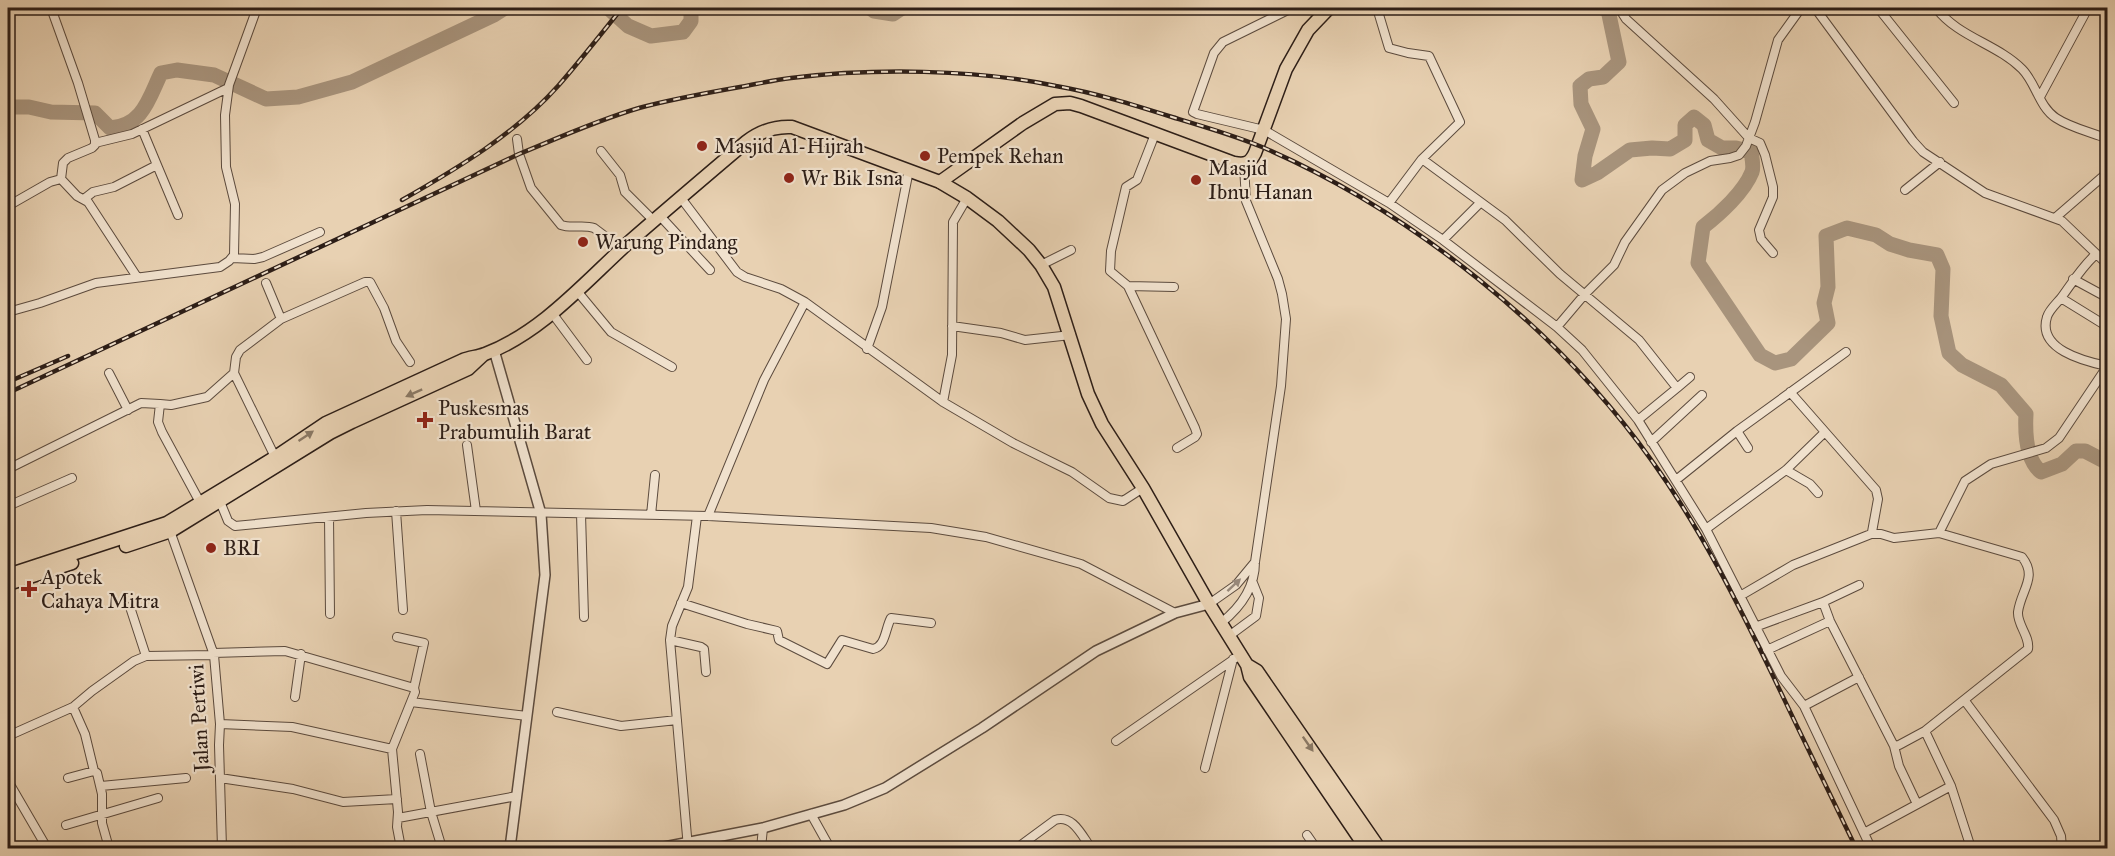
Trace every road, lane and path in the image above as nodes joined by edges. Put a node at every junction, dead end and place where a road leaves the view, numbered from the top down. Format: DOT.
graph roads {
  1 [pos="51,8"];
  2 [pos="257,8"];
  3 [pos="1292,8"];
  4 [pos="1329,8"];
  5 [pos="1377,8"];
  6 [pos="1619,8"];
  7 [pos="1801,8"];
  8 [pos="1815,8"];
  9 [pos="1878,8"];
  10 [pos="1936,8"];
  11 [pos="2088,8"];
  12 [pos="228,87"];
  13 [pos="2040,97"];
  14 [pos="1954,102"];
  15 [pos="142,129"];
  16 [pos="1264,130"];
  17 [pos="1155,134"];
  18 [pos="517,139"];
  19 [pos="2108,139"];
  20 [pos="1748,142"];
  21 [pos="95,143"];
  22 [pos="601,152"];
  23 [pos="1422,159"];
  24 [pos="1940,162"];
  25 [pos="157,165"];
  26 [pos="1244,165"];
  27 [pos="909,171"];
  28 [pos="2108,172"];
  29 [pos="61,179"];
  30 [pos="940,182"];
  31 [pos="1905,190"];
  32 [pos="681,198"];
  33 [pos="967,198"];
  34 [pos="84,199"];
  35 [pos="1389,203"];
  36 [pos="1480,203"];
  37 [pos="8,206"];
  38 [pos="178,215"];
  39 [pos="657,218"];
  40 [pos="2055,218"];
  41 [pos="320,232"];
  42 [pos="1443,240"];
  43 [pos="622,249"];
  44 [pos="1071,250"];
  45 [pos="1773,253"];
  46 [pos="2095,255"];
  47 [pos="232,258"];
  48 [pos="1041,265"];
  49 [pos="2108,265"];
  50 [pos="710,270"];
  51 [pos="137,277"];
  52 [pos="2073,279"];
  53 [pos="266,283"];
  54 [pos="1128,286"];
  55 [pos="1174,287"];
  56 [pos="577,291"];
  57 [pos="1585,294"];
  58 [pos="2107,297"];
  59 [pos="2061,298"];
  60 [pos="805,302"];
  61 [pos="8,312"];
  62 [pos="552,313"];
  63 [pos="281,319"];
  64 [pos="952,326"];
  65 [pos="1557,327"];
  66 [pos="2108,327"];
  67 [pos="1071,335"];
  68 [pos="867,349"];
  69 [pos="1846,352"];
  70 [pos="488,353"];
  71 [pos="587,360"];
  72 [pos="410,362"];
  73 [pos="2107,366"];
  74 [pos="672,367"];
  75 [pos="109,373"];
  76 [pos="234,373"];
  77 [pos="1690,377"];
  78 [pos="1677,388"];
  79 [pos="1790,392"];
  80 [pos="1702,395"];
  81 [pos="944,402"];
  82 [pos="159,404"];
  83 [pos="128,410"];
  84 [pos="1638,420"];
  85 [pos="1737,431"];
  86 [pos="1825,432"];
  87 [pos="1651,442"];
  88 [pos="467,445"];
  89 [pos="1748,447"];
  90 [pos="1177,448"];
  91 [pos="278,461"];
  92 [pos="8,469"];
  93 [pos="1786,470"];
  94 [pos="655,475"];
  95 [pos="72,478"];
  96 [pos="1676,480"];
  97 [pos="1143,488"];
  98 [pos="1818,493"];
  99 [pos="218,498"];
  100 [pos="8,506"];
  101 [pos="203,507"];
  102 [pos="396,511"];
  103 [pos="476,511"];
  104 [pos="541,513"];
  105 [pos="581,514"];
  106 [pos="651,515"];
  107 [pos="697,516"];
  108 [pos="708,516"];
  109 [pos="329,517"];
  110 [pos="169,527"];
  111 [pos="1706,529"];
  112 [pos="1938,533"];
  113 [pos="1871,534"];
  114 [pos="1255,562"];
  115 [pos="8,575"];
  116 [pos="1253,583"];
  117 [pos="8,584"];
  118 [pos="1859,585"];
  119 [pos="1740,596"];
  120 [pos="1823,602"];
  121 [pos="681,603"];
  122 [pos="1209,604"];
  123 [pos="130,607"];
  124 [pos="403,610"];
  125 [pos="1175,613"];
  126 [pos="330,614"];
  127 [pos="584,617"];
  128 [pos="1830,621"];
  129 [pos="931,623"];
  130 [pos="1221,623"];
  131 [pos="1755,627"];
  132 [pos="1229,636"];
  133 [pos="397,637"];
  134 [pos="670,640"];
  135 [pos="1767,650"];
  136 [pos="214,654"];
  137 [pos="301,654"];
  138 [pos="146,656"];
  139 [pos="1240,660"];
  140 [pos="706,672"];
  141 [pos="1859,677"];
  142 [pos="414,688"];
  143 [pos="295,697"];
  144 [pos="1965,701"];
  145 [pos="411,702"];
  146 [pos="1804,706"];
  147 [pos="73,707"];
  148 [pos="557,712"];
  149 [pos="527,717"];
  150 [pos="677,720"];
  151 [pos="220,724"];
  152 [pos="1926,732"];
  153 [pos="8,736"];
  154 [pos="1116,741"];
  155 [pos="1894,746"];
  156 [pos="392,749"];
  157 [pos="420,754"];
  158 [pos="1204,768"];
  159 [pos="94,771"];
  160 [pos="68,778"];
  161 [pos="186,778"];
  162 [pos="220,778"];
  163 [pos="8,781"];
  164 [pos="101,786"];
  165 [pos="1951,786"];
  166 [pos="517,795"];
  167 [pos="158,798"];
  168 [pos="397,799"];
  169 [pos="1917,804"];
  170 [pos="431,812"];
  171 [pos="812,814"];
  172 [pos="101,816"];
  173 [pos="398,818"];
  174 [pos="66,825"];
  175 [pos="763,828"];
  176 [pos="1864,833"];
  177 [pos="1307,835"];
  178 [pos="688,845"];
  179 [pos="47,849"];
  180 [pos="110,849"];
  181 [pos="222,849"];
  182 [pos="401,849"];
  183 [pos="442,849"];
  184 [pos="510,849"];
  185 [pos="659,849"];
  186 [pos="761,849"];
  187 [pos="830,849"];
  188 [pos="1017,849"];
  189 [pos="1091,849"];
  190 [pos="1316,849"];
  191 [pos="1366,849"];
  192 [pos="1379,849"];
  193 [pos="1871,849"];
  194 [pos="1971,849"];
  195 [pos="2062,849"];
  1 -- 21 [label="street"];
  2 -- 12 [label="street"];
  3 -- 16 [label="street"];
  4 -- 16 [label="main road"];
  5 -- 23 [label="street"];
  6 -- 20 [label="street"];
  7 -- 20 [label="street"];
  8 -- 24 [label="street"];
  9 -- 14 [label="street"];
  10 -- 13 [label="street"];
  11 -- 13 [label="street"];
  12 -- 15 [label="street"];
  12 -- 47 [label="street"];
  13 -- 19 [label="street"];
  15 -- 21 [label="street"];
  15 -- 25 [label="street"];
  16 -- 26 [label="main road"];
  16 -- 35 [label="street"];
  17 -- 26 [label="main road"];
  17 -- 30 [label="main road"];
  17 -- 54 [label="street"];
  18 -- 43 [label="street"];
  20 -- 45 [label="street"];
  20 -- 57 [label="street"];
  21 -- 29 [label="street"];
  22 -- 39 [label="street"];
  23 -- 35 [label="street"];
  23 -- 36 [label="street"];
  24 -- 31 [label="street"];
  24 -- 40 [label="street"];
  25 -- 34 [label="street"];
  25 -- 38 [label="street"];
  26 -- 114 [label="street"];
  27 -- 30 [label="main road"];
  27 -- 32 [label="main road"];
  27 -- 68 [label="street"];
  28 -- 40 [label="street"];
  29 -- 34 [label="street"];
  29 -- 37 [label="street"];
  30 -- 33 [label="main road"];
  32 -- 39 [label="main road"];
  32 -- 60 [label="street"];
  33 -- 48 [label="main road"];
  33 -- 64 [label="street"];
  34 -- 51 [label="street"];
  35 -- 42 [label="street"];
  36 -- 42 [label="street"];
  36 -- 57 [label="street"];
  39 -- 43 [label="main road"];
  39 -- 50 [label="street"];
  40 -- 46 [label="street"];
  41 -- 47 [label="street"];
  42 -- 65 [label="street"];
  43 -- 56 [label="main road"];
  44 -- 48 [label="street"];
  46 -- 49 [label="street"];
  46 -- 52 [label="street"];
  47 -- 51 [label="street"];
  48 -- 67 [label="main road"];
  51 -- 61 [label="street"];
  52 -- 58 [label="street"];
  52 -- 59 [label="street"];
  53 -- 63 [label="street"];
  54 -- 55 [label="street"];
  54 -- 90 [label="street"];
  56 -- 62 [label="main road"];
  56 -- 74 [label="street"];
  57 -- 65 [label="street"];
  57 -- 78 [label="street"];
  59 -- 66 [label="street"];
  59 -- 73 [label="street"];
  60 -- 68 [label="street"];
  60 -- 108 [label="street"];
  62 -- 70 [label="main road"];
  62 -- 71 [label="street"];
  63 -- 72 [label="street"];
  63 -- 76 [label="street"];
  64 -- 67 [label="street"];
  64 -- 81 [label="street"];
  65 -- 84 [label="street"];
  67 -- 97 [label="main road"];
  68 -- 81 [label="street"];
  69 -- 79 [label="street"];
  70 -- 91 [label="main road"];
  70 -- 104 [label="street"];
  73 -- 112 [label="street"];
  75 -- 83 [label="street"];
  76 -- 82 [label="street"];
  76 -- 91 [label="street"];
  77 -- 78 [label="street"];
  78 -- 84 [label="street"];
  79 -- 85 [label="street"];
  79 -- 86 [label="street"];
  80 -- 87 [label="street"];
  81 -- 97 [label="street"];
  82 -- 83 [label="street"];
  82 -- 101 [label="street"];
  83 -- 92 [label="street"];
  84 -- 87 [label="street"];
  85 -- 89 [label="street"];
  85 -- 96 [label="street"];
  86 -- 93 [label="street"];
  86 -- 113 [label="street"];
  87 -- 96 [label="street"];
  88 -- 103 [label="street"];
  91 -- 99 [label="main road"];
  93 -- 98 [label="street"];
  93 -- 111 [label="street"];
  94 -- 106 [label="street"];
  95 -- 100 [label="street"];
  96 -- 111 [label="street"];
  97 -- 122 [label="main road"];
  99 -- 101 [label="main road"];
  99 -- 109 [label="street"];
  101 -- 110 [label="main road"];
  102 -- 103 [label="street"];
  102 -- 109 [label="street"];
  102 -- 124 [label="street"];
  103 -- 104 [label="street"];
  104 -- 105 [label="street"];
  104 -- 149 [label="street"];
  105 -- 106 [label="street"];
  105 -- 127 [label="street"];
  106 -- 107 [label="street"];
  107 -- 108 [label="street"];
  107 -- 121 [label="street"];
  108 -- 125 [label="street"];
  109 -- 126 [label="street"];
  110 -- 115 [label="main road"];
  110 -- 117 [label="main road"];
  110 -- 136 [label="street, Jalan Pertiwi"];
  111 -- 119 [label="street"];
  112 -- 113 [label="street"];
  112 -- 144 [label="street"];
  113 -- 119 [label="street"];
  114 -- 116 [label="street"];
  122 -- 114 [label="street, one-way"];
  116 -- 130 [label="street"];
  116 -- 132 [label="street"];
  118 -- 120 [label="street"];
  119 -- 131 [label="street"];
  120 -- 128 [label="street"];
  120 -- 131 [label="street"];
  121 -- 129 [label="street"];
  121 -- 134 [label="street"];
  122 -- 125 [label="street"];
  122 -- 130 [label="main road"];
  123 -- 138 [label="street"];
  125 -- 171 [label="street"];
  128 -- 135 [label="street"];
  128 -- 141 [label="street"];
  130 -- 132 [label="main road"];
  131 -- 135 [label="street"];
  132 -- 139 [label="main road"];
  133 -- 142 [label="street"];
  134 -- 140 [label="street"];
  134 -- 150 [label="street"];
  135 -- 146 [label="street"];
  136 -- 137 [label="street"];
  136 -- 138 [label="street"];
  136 -- 151 [label="street, Jalan Pertiwi"];
  137 -- 142 [label="street"];
  137 -- 143 [label="street"];
  138 -- 147 [label="street"];
  139 -- 154 [label="street"];
  139 -- 158 [label="street"];
  139 -- 191 [label="main road"];
  139 -- 192 [label="main road, one-way"];
  141 -- 146 [label="street"];
  141 -- 155 [label="street"];
  142 -- 145 [label="street"];
  144 -- 152 [label="street"];
  144 -- 195 [label="street"];
  145 -- 149 [label="street"];
  145 -- 156 [label="street"];
  146 -- 176 [label="street"];
  147 -- 153 [label="street"];
  147 -- 159 [label="street"];
  148 -- 150 [label="street"];
  149 -- 166 [label="street"];
  150 -- 178 [label="street"];
  151 -- 156 [label="street"];
  151 -- 162 [label="street, Jalan Pertiwi"];
  152 -- 155 [label="street"];
  152 -- 165 [label="street"];
  155 -- 169 [label="street"];
  156 -- 168 [label="street"];
  157 -- 170 [label="street"];
  159 -- 160 [label="street"];
  159 -- 164 [label="street"];
  161 -- 164 [label="street"];
  162 -- 168 [label="street"];
  162 -- 181 [label="street, Jalan Pertiwi"];
  163 -- 179 [label="street"];
  164 -- 172 [label="street"];
  165 -- 169 [label="street"];
  165 -- 194 [label="street"];
  166 -- 170 [label="street"];
  166 -- 184 [label="street"];
  167 -- 172 [label="street"];
  168 -- 173 [label="street"];
  169 -- 176 [label="street"];
  170 -- 173 [label="street"];
  170 -- 183 [label="street"];
  171 -- 175 [label="street"];
  171 -- 187 [label="street"];
  172 -- 174 [label="street"];
  172 -- 180 [label="street"];
  173 -- 182 [label="street"];
  175 -- 178 [label="street"];
  175 -- 186 [label="street"];
  176 -- 193 [label="street"];
  177 -- 190 [label="street"];
  178 -- 185 [label="street"];
  188 -- 189 [label="street"];
}
